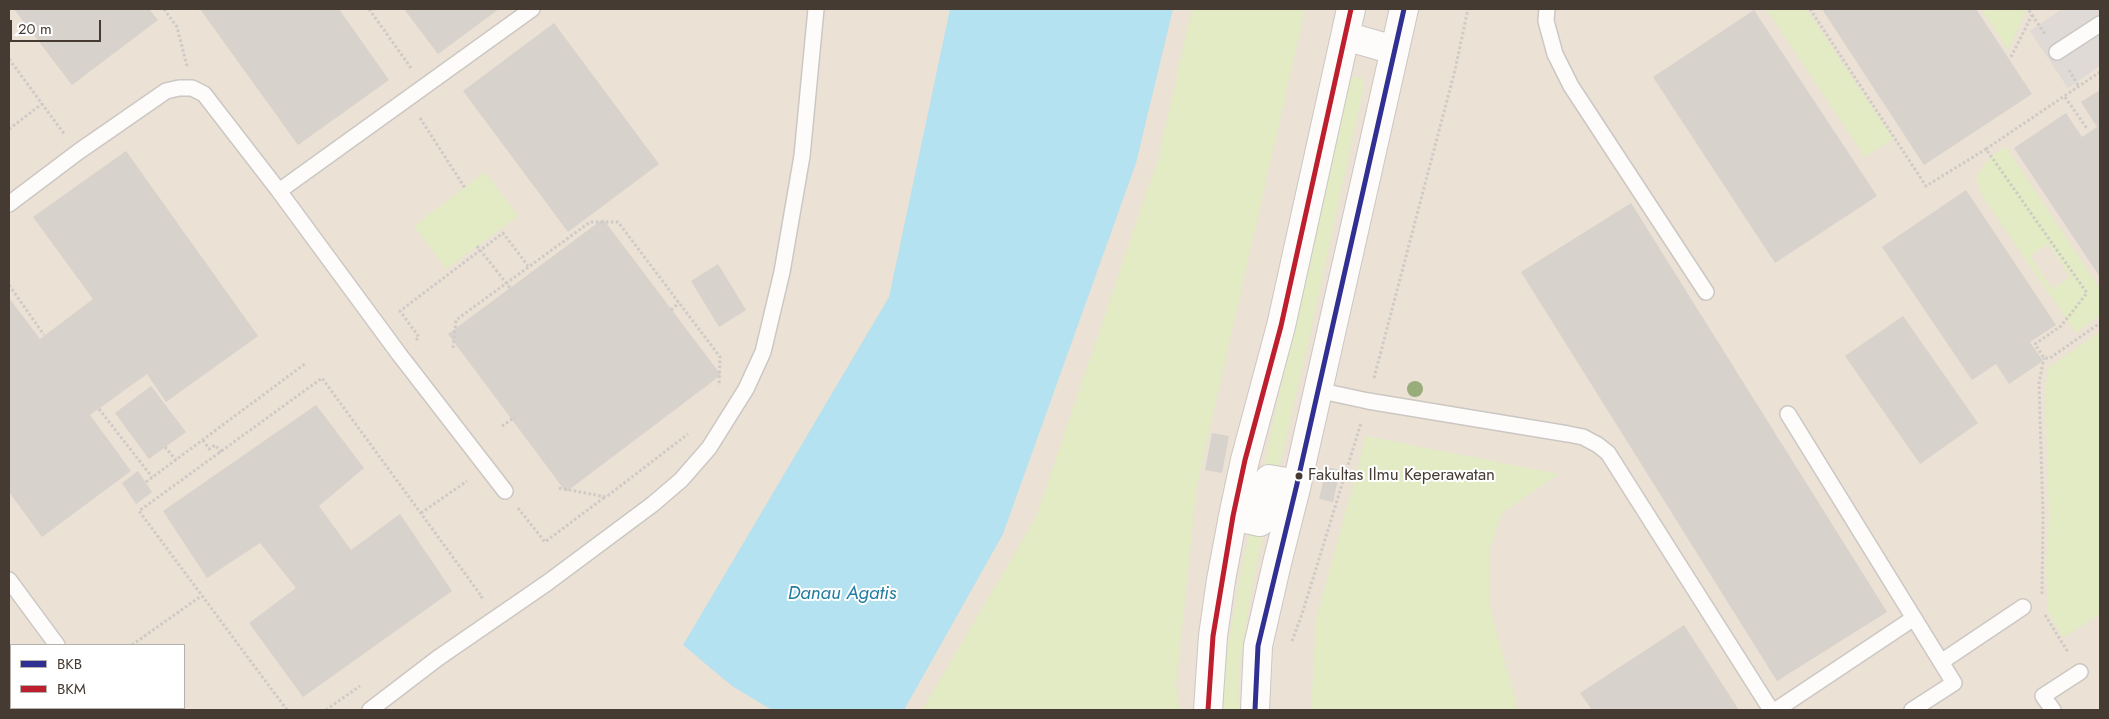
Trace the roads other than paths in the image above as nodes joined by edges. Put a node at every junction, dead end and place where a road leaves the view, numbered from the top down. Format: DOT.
graph roads {
  1 [pos="532,9"];
  2 [pos="816,9"];
  3 [pos="1351,9"];
  4 [pos="1404,9"];
  5 [pos="1547,9"];
  6 [pos="2100,24"];
  7 [pos="1345,36"];
  8 [pos="1394,50"];
  9 [pos="2057,52"];
  10 [pos="279,191"];
  11 [pos="9,204"];
  12 [pos="1706,292"];
  13 [pos="1317,390"];
  14 [pos="1788,414"];
  15 [pos="1297,484"];
  16 [pos="505,491"];
  17 [pos="1233,516"];
  18 [pos="9,580"];
  19 [pos="2023,607"];
  20 [pos="1914,618"];
  21 [pos="56,644"];
  22 [pos="1941,662"];
  23 [pos="2080,672"];
  24 [pos="370,710"];
  25 [pos="1208,710"];
  26 [pos="1255,710"];
  27 [pos="1771,710"];
  28 [pos="1776,710"];
  29 [pos="1912,710"];
  30 [pos="2053,710"];
  1 -- 10 [label="lane"];
  2 -- 24 [label="lane"];
  3 -- 7 [label="street"];
  4 -- 8 [label="street"];
  5 -- 12 [label="lane"];
  6 -- 9 [label="lane"];
  7 -- 8 [label="street"];
  7 -- 17 [label="street"];
  8 -- 13 [label="street"];
  10 -- 11 [label="lane"];
  10 -- 16 [label="lane"];
  13 -- 15 [label="street"];
  13 -- 27 [label="lane"];
  14 -- 20 [label="lane"];
  15 -- 17 [label="street"];
  15 -- 26 [label="street"];
  17 -- 25 [label="street"];
  18 -- 21 [label="lane"];
  19 -- 22 [label="lane"];
  20 -- 22 [label="lane"];
  20 -- 28 [label="lane"];
  22 -- 29 [label="lane"];
  23 -- 30 [label="lane"];
}
